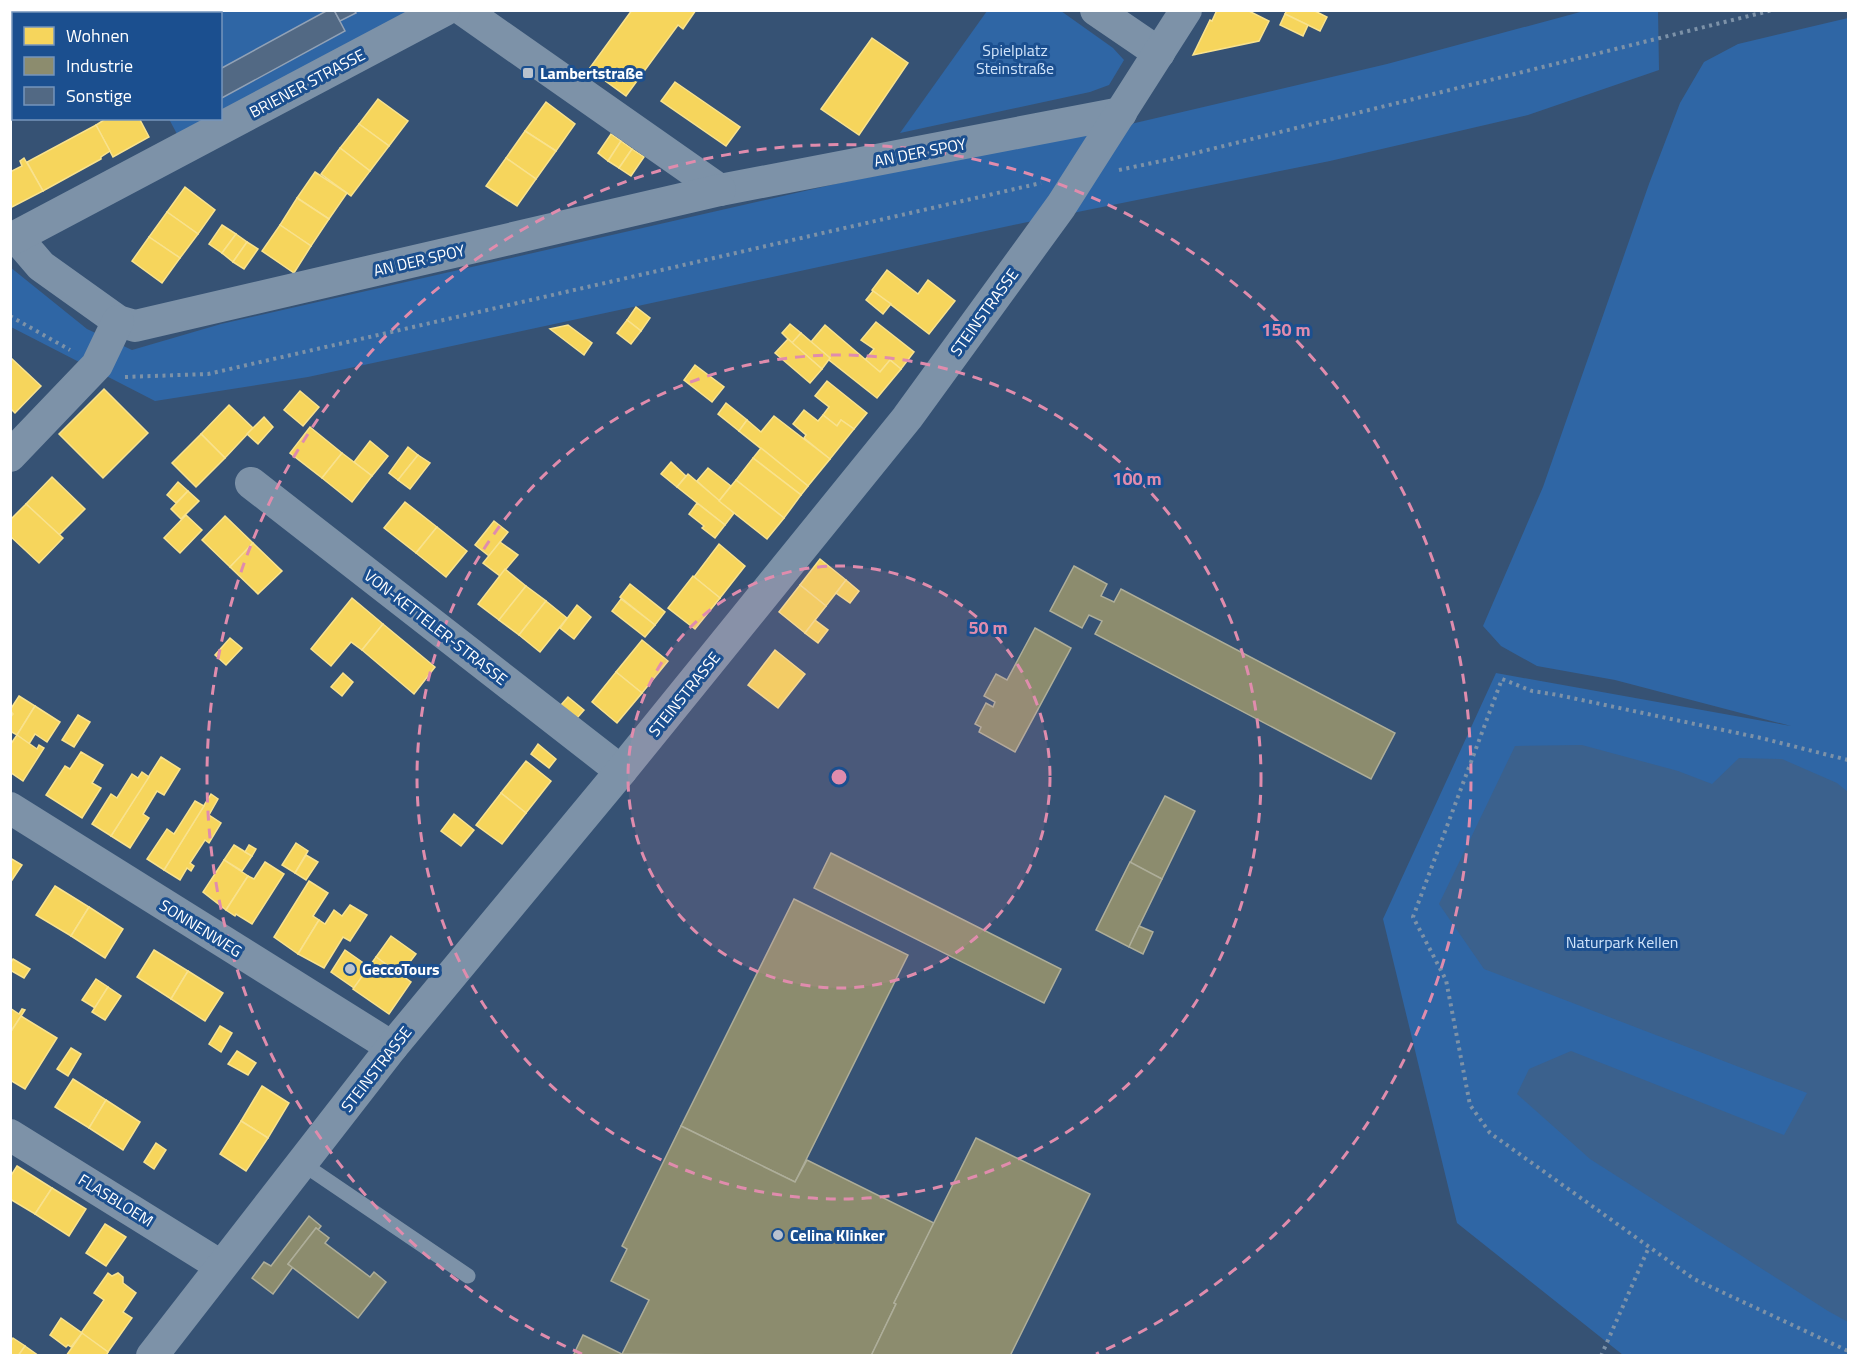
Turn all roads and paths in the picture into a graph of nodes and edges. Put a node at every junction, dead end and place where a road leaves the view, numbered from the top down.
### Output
1 (444, 10) edge
2 (463, 10) edge
3 (1096, 10) edge
4 (1186, 10) edge
5 (1773, 10) edge
6 (1159, 53) junction
7 (1121, 113) junction
8 (1079, 178) junction
9 (720, 190) junction
10 (13, 239) edge
11 (10, 316) edge
12 (118, 321) junction
13 (97, 365) junction
14 (10, 456) edge
15 (251, 483) dead end
16 (1848, 759) edge
17 (621, 771) junction
18 (10, 808) edge
19 (392, 1047) junction
20 (10, 1135) edge
21 (303, 1164) junction
22 (1649, 1247) junction
23 (221, 1266) junction
24 (468, 1276) dead end
25 (1848, 1351) edge
26 (152, 1356) edge
27 (1601, 1356) edge

1 - 10 street, BRIENER STRASSE
2 - 9 street
3 - 6 street
4 - 6 street, STEINSTRASSE
5 - 8 path
6 - 7 street, STEINSTRASSE
7 - 8 street, STEINSTRASSE
7 - 9 street, AN DER SPOY
8 - 13 path
8 - 17 street, STEINSTRASSE
9 - 12 street, AN DER SPOY
10 - 12 street
11 - 13 path
12 - 13 street
13 - 14 street
15 - 17 street, VON-KETTELER-STRASSE
16 - 22 path
17 - 19 street, STEINSTRASSE
18 - 19 street, SONNENWEG
19 - 21 street, STEINSTRASSE
20 - 23 street, FLASBLOEM
21 - 23 street, STEINSTRASSE
21 - 24 lane
22 - 25 path
22 - 27 path
23 - 26 street, STEINSTRASSE

